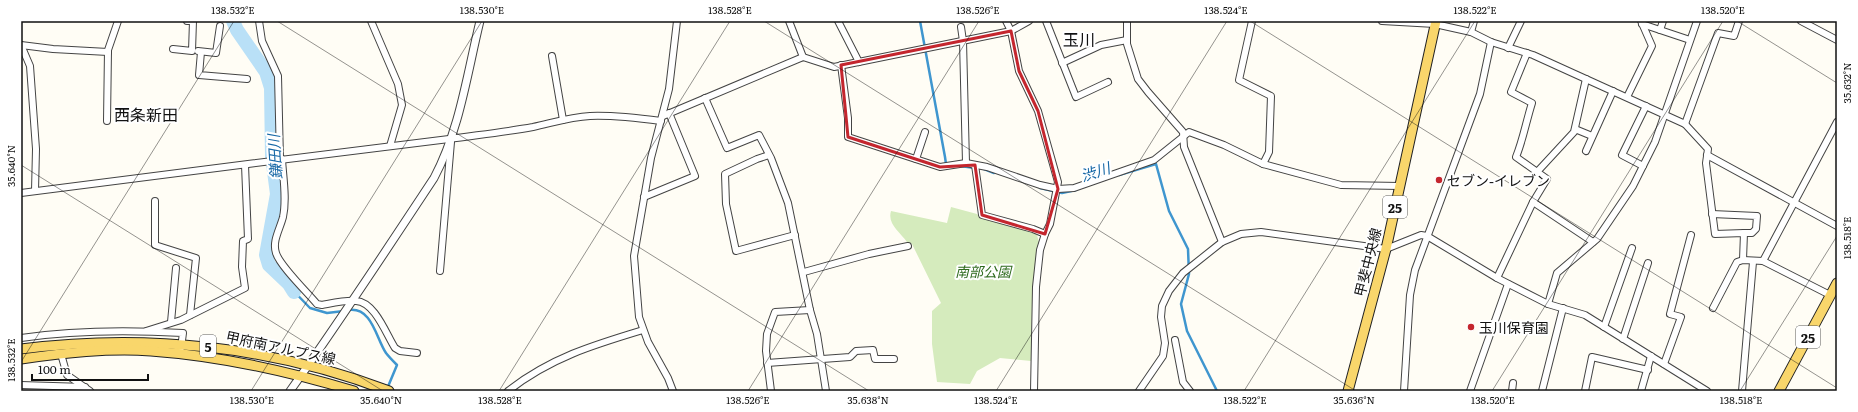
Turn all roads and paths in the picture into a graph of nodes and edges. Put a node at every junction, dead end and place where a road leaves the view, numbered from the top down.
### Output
1 (118, 21) edge
2 (187, 21) edge
3 (259, 21) edge
4 (371, 21) edge
5 (480, 21) edge
6 (677, 21) edge
7 (789, 21) edge
8 (838, 21) edge
9 (1006, 21) edge
10 (1028, 21) edge
11 (1046, 21) edge
12 (1127, 21) edge
13 (1252, 21) edge
14 (1382, 21) edge
15 (1474, 21) edge
16 (1521, 21) edge
17 (1663, 21) edge
18 (1697, 21) edge
19 (1739, 21) edge
20 (1801, 21) edge
21 (1436, 22) edge
22 (1642, 22) edge
23 (220, 26) dead end
24 (961, 26) dead end
25 (1660, 30) junction
26 (1012, 31) junction
27 (1471, 32) junction
28 (1127, 40) junction
29 (1690, 40) junction
30 (1837, 40) edge
31 (963, 41) junction
32 (1491, 42) junction
33 (1508, 48) junction
34 (173, 49) dead end
35 (192, 51) junction
36 (108, 52) junction
37 (201, 52) junction
38 (1527, 53) junction
39 (552, 56) dead end
40 (803, 57) junction
41 (21, 62) edge
42 (859, 62) junction
43 (1062, 63) junction
44 (842, 65) junction
45 (30, 66) junction
46 (1586, 79) junction
47 (247, 80) dead end
48 (1108, 82) dead end
49 (1613, 91) junction
50 (1627, 97) junction
51 (705, 98) junction
52 (1646, 106) junction
53 (669, 113) junction
54 (1664, 114) junction
55 (662, 118) junction
56 (563, 120) junction
57 (107, 121) dead end
58 (1837, 122) edge
59 (1685, 124) junction
60 (1575, 129) junction
61 (925, 132) dead end
62 (1835, 132) edge
63 (1183, 135) junction
64 (1592, 136) junction
65 (451, 138) junction
66 (390, 146) junction
67 (1586, 151) dead end
68 (769, 155) junction
69 (1707, 155) junction
70 (280, 159) junction
71 (916, 159) junction
72 (966, 163) junction
73 (975, 164) junction
74 (1263, 164) junction
75 (245, 165) junction
76 (1643, 166) junction
77 (1537, 172) junction
78 (1400, 186) junction
79 (1058, 189) junction
80 (35, 191) junction
81 (21, 193) edge
82 (644, 197) junction
83 (155, 201) dead end
84 (1533, 202) junction
85 (1794, 202) junction
86 (1712, 214) junction
87 (1837, 226) edge
88 (1744, 233) junction
89 (1044, 234) junction
90 (796, 235) junction
91 (1692, 235) dead end
92 (1427, 236) junction
93 (1222, 242) junction
94 (1593, 242) junction
95 (908, 246) dead end
96 (1632, 248) dead end
97 (1386, 249) junction
98 (1743, 260) junction
99 (1763, 261) junction
100 (1753, 262) junction
101 (1648, 263) dead end
102 (176, 268) dead end
103 (440, 271) dead end
104 (804, 272) junction
105 (1497, 278) junction
106 (1837, 283) edge
107 (1508, 284) junction
108 (1830, 295) junction
109 (351, 303) junction
110 (1548, 304) junction
111 (1563, 308) junction
112 (1713, 308) dead end
113 (810, 310) junction
114 (190, 315) junction
115 (171, 322) junction
116 (1604, 327) junction
117 (146, 330) junction
118 (643, 330) junction
119 (21, 338) edge
120 (1623, 339) junction
121 (1175, 340) dead end
122 (182, 344) junction
123 (21, 349) edge
124 (417, 353) dead end
125 (61, 354) junction
126 (181, 354) junction
127 (1651, 356) junction
128 (21, 359) edge
129 (821, 359) junction
130 (894, 360) dead end
131 (767, 362) junction
132 (1664, 364) junction
133 (310, 366) junction
134 (1648, 370) junction
135 (301, 375) junction
136 (1513, 382) dead end
137 (21, 385) edge
138 (87, 389) edge
139 (290, 391) edge
140 (354, 391) edge
141 (388, 391) edge
142 (508, 391) edge
143 (673, 391) edge
144 (771, 391) edge
145 (826, 391) edge
146 (1034, 391) edge
147 (1139, 391) edge
148 (1190, 391) edge
149 (1348, 391) edge
150 (1404, 391) edge
151 (1470, 391) edge
152 (1512, 391) edge
153 (1542, 391) edge
154 (1585, 391) edge
155 (1641, 391) edge
156 (1707, 391) edge
157 (1742, 391) edge
158 (1779, 391) edge

1 - 36 street
2 - 35 street
3 - 70 street
4 - 66 street
5 - 65 street
6 - 55 street
7 - 40 street
8 - 42 street
9 - 26 street
10 - 26 street
11 - 43 street
12 - 28 street
13 - 74 street
14 - 21 street
15 - 27 street
16 - 33 street
17 - 25 street
18 - 29 street
19 - 59 street
20 - 30 street
21 - 27 street
21 - 78 main road, 甲斐中央線 / 25
22 - 25 street
22 - 50 street
23 - 37 street
24 - 31 street
25 - 29 street
26 - 31 street
26 - 79 street
27 - 32 street
28 - 43 street
28 - 63 street
29 - 54 street
31 - 42 street
31 - 72 street
32 - 33 street
32 - 92 street
33 - 38 street
34 - 35 street
35 - 37 street
36 - 45 street
36 - 57 street
37 - 47 street
38 - 46 street
38 - 77 street
39 - 56 street
40 - 44 street
40 - 51 street
41 - 45 street
42 - 44 street
43 - 48 street
44 - 71 street
45 - 80 street
46 - 49 street
46 - 60 street
49 - 50 street
49 - 64 street
50 - 52 street
51 - 53 street
51 - 68 street
52 - 54 street
52 - 76 street
53 - 55 street
53 - 82 street
54 - 59 street
54 - 76 street
55 - 56 street
55 - 82 street
56 - 65 street
58 - 62 street
59 - 69 street
60 - 64 street
60 - 77 street
61 - 71 street
62 - 85 street
63 - 74 street
63 - 79 street
63 - 93 street
64 - 67 street
65 - 66 street
65 - 103 street
65 - 109 street
66 - 70 street
68 - 90 street
68 - 90 street
69 - 85 street
69 - 86 street
70 - 75 street
70 - 109 street
71 - 72 street
72 - 73 street
73 - 79 street
73 - 89 street
74 - 78 street
75 - 80 street
75 - 114 street
76 - 94 street
77 - 84 street
78 - 97 main road, 甲斐中央線 / 25
79 - 89 street
80 - 81 street
82 - 118 street
83 - 114 street
84 - 94 street
84 - 105 street
85 - 87 street
85 - 99 street
86 - 88 street
86 - 88 street
88 - 98 street
89 - 146 street
90 - 104 street
91 - 132 street
92 - 97 street
92 - 105 street
92 - 150 street
93 - 97 street
93 - 147 street
94 - 110 street
95 - 104 street
96 - 116 street
97 - 149 main road, 甲斐中央線 / 25
98 - 100 street
98 - 112 street
99 - 100 street
99 - 108 street
100 - 157 street
101 - 120 street
102 - 115 street
104 - 113 street
105 - 107 street
106 - 108 main road, 25
107 - 110 street
107 - 151 street
108 - 158 main road, 25
109 - 124 street
109 - 133 street
110 - 111 street
111 - 116 street
111 - 153 street
113 - 129 street
113 - 131 street
114 - 115 street
115 - 117 street
116 - 120 street
117 - 119 street
117 - 122 street
118 - 142 street
118 - 143 street
120 - 127 street
121 - 148 street
122 - 123 main road, 甲府南アルプス線 / 5
122 - 126 street
122 - 133 main road, 甲府南アルプス線 / 5
125 - 126 main road, 甲府南アルプス線 / 5
125 - 128 main road, 甲府南アルプス線 / 5
125 - 138 street
126 - 135 main road, 甲府南アルプス線 / 5
127 - 132 street
127 - 134 street
129 - 130 street
129 - 131 street
129 - 145 street
131 - 144 street
132 - 156 street
133 - 135 street
133 - 141 main road, 甲府南アルプス線 / 5
134 - 154 street
134 - 155 street
135 - 139 street
135 - 140 main road, 甲府南アルプス線 / 5
136 - 152 street
137 - 138 street

